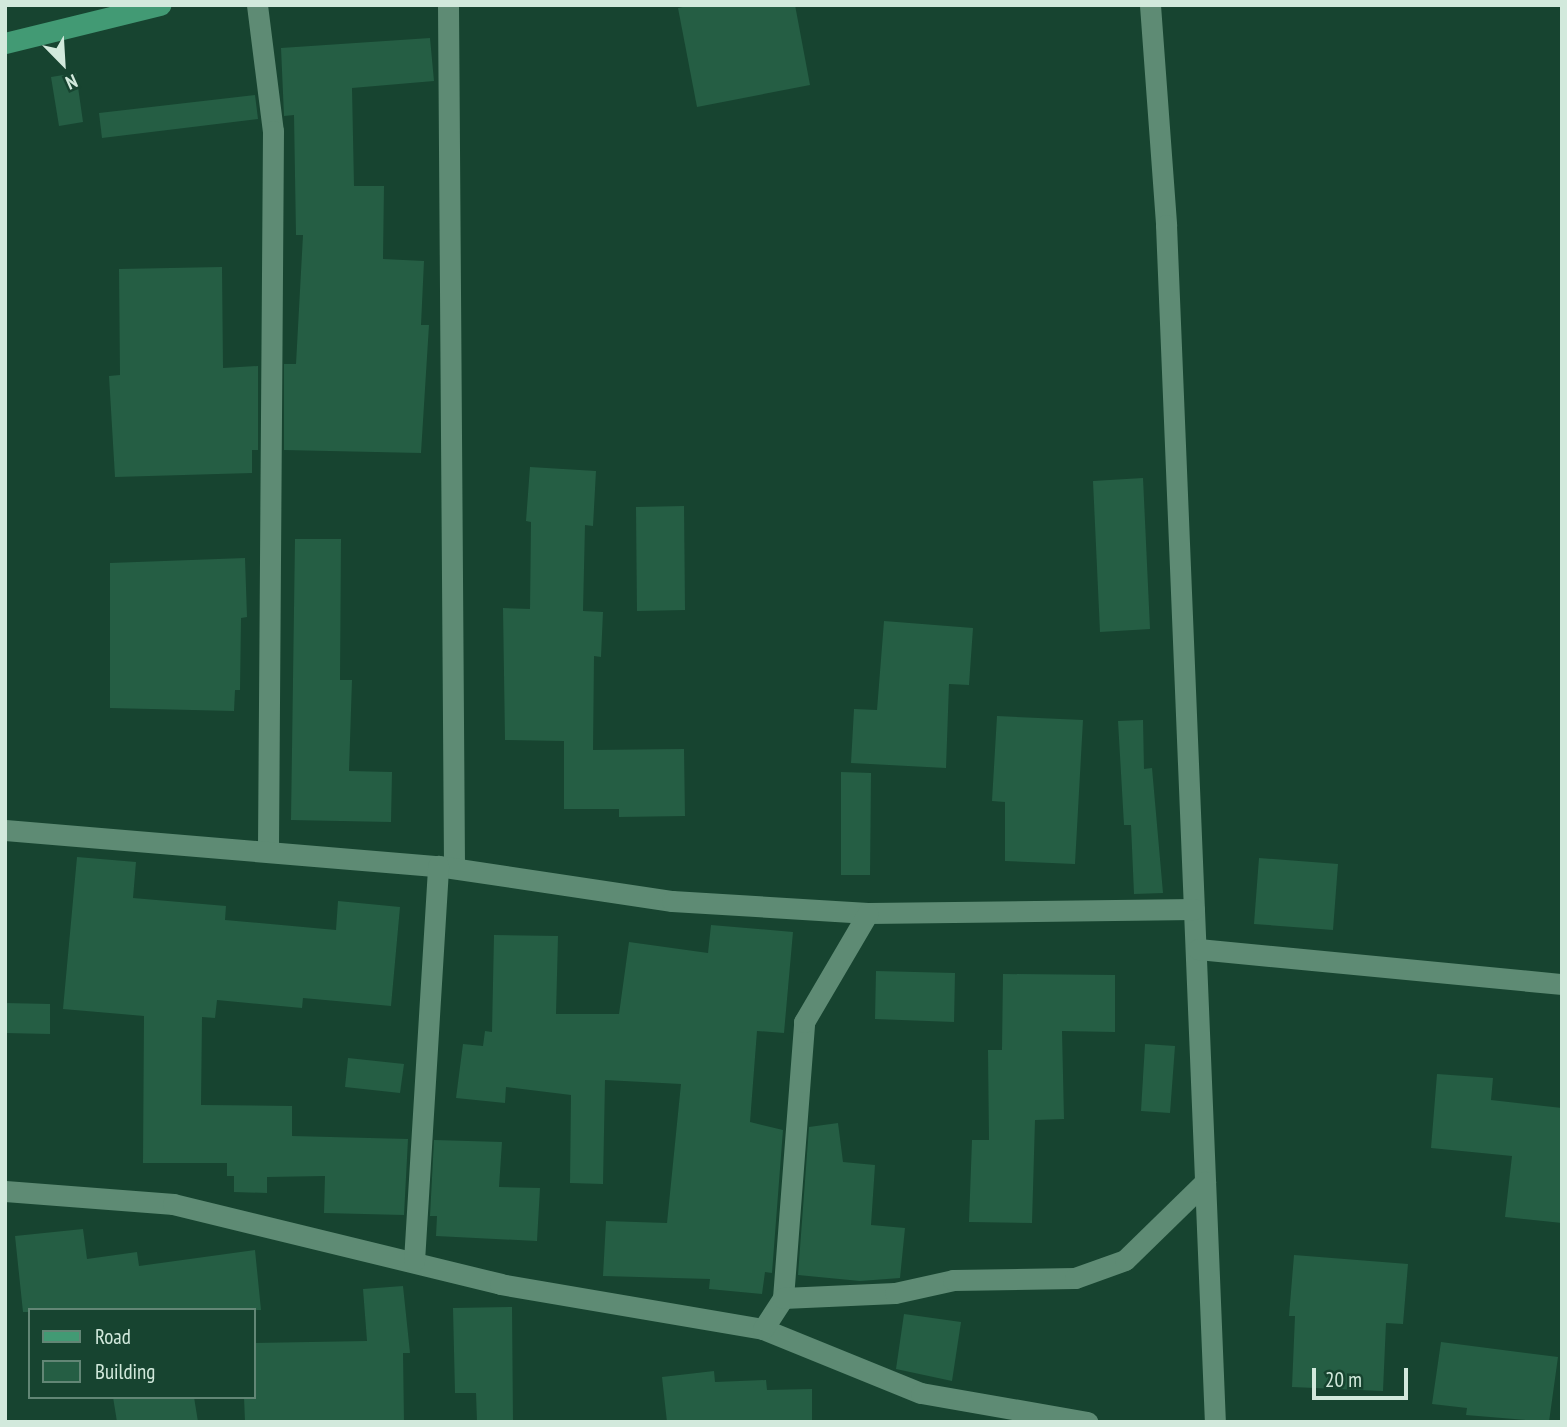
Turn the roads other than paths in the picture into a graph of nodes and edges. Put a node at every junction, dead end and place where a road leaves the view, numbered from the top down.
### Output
1 (160, 5) edge
2 (257, 5) edge
3 (448, 5) edge
4 (1150, 5) edge
5 (5, 43) edge
6 (5, 830) edge
7 (268, 850) junction
8 (446, 867) junction
9 (1194, 909) junction
10 (867, 913) junction
11 (1198, 949) junction
12 (1562, 984) edge
13 (1205, 1182) junction
14 (5, 1191) edge
15 (414, 1261) junction
16 (783, 1297) junction
17 (762, 1329) junction
18 (1087, 1422) edge
19 (1215, 1422) edge

1 - 5 main road
2 - 7 street
3 - 8 street
4 - 9 street
6 - 7 street
7 - 8 street
8 - 10 street
8 - 15 street
9 - 10 street
9 - 11 street
10 - 16 street
11 - 12 street
11 - 13 street
13 - 16 street
13 - 19 street
14 - 15 street
15 - 17 street
16 - 17 street
17 - 18 street

